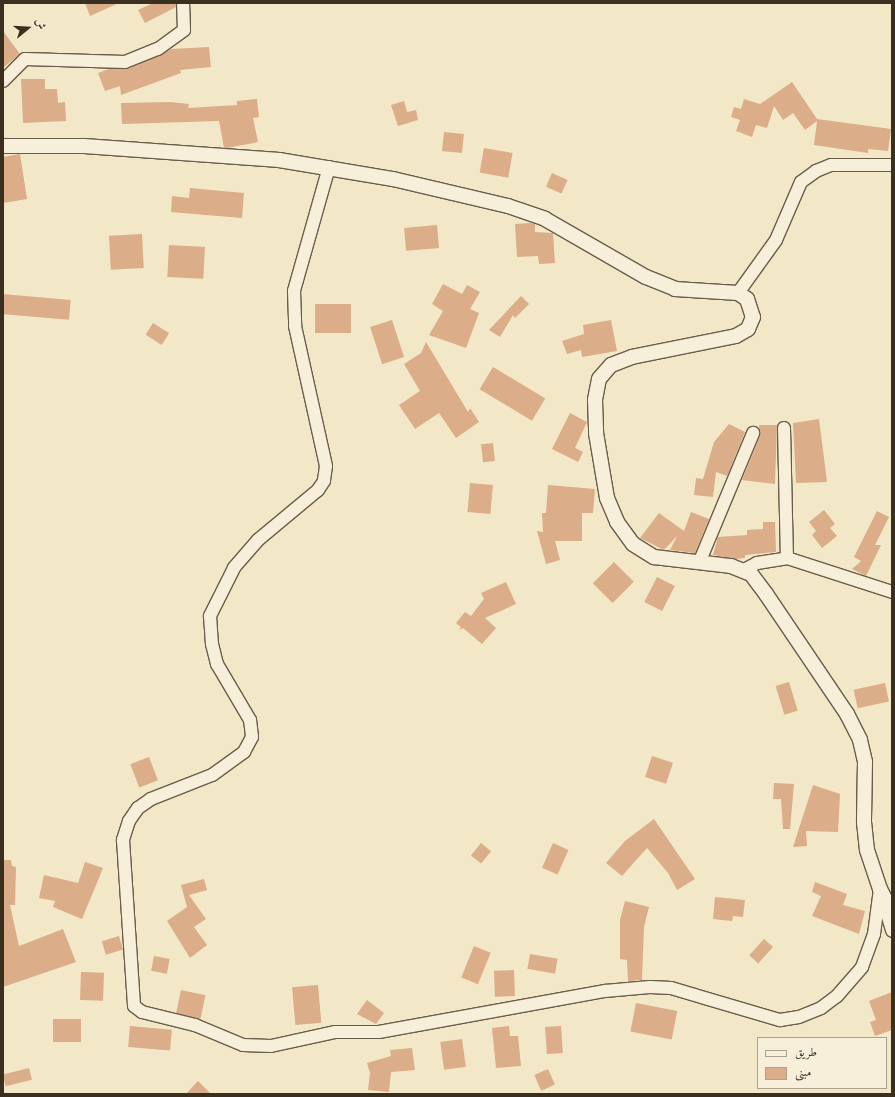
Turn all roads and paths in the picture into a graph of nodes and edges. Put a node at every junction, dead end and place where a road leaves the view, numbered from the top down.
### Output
1 (183, 3) edge
2 (3, 81) edge
3 (3, 146) edge
4 (892, 165) edge
5 (329, 167) junction
6 (738, 293) junction
7 (784, 428) dead end
8 (753, 433) dead end
9 (787, 558) junction
10 (699, 564) junction
11 (742, 571) junction
12 (892, 592) edge
13 (880, 889) junction
14 (892, 913) edge
15 (892, 931) edge

1 - 2 street
3 - 5 street
4 - 6 street
5 - 6 street
5 - 13 street
6 - 10 street
7 - 9 street
8 - 10 street
9 - 11 street
9 - 12 street
10 - 11 street
11 - 13 street
13 - 14 street
13 - 15 street

